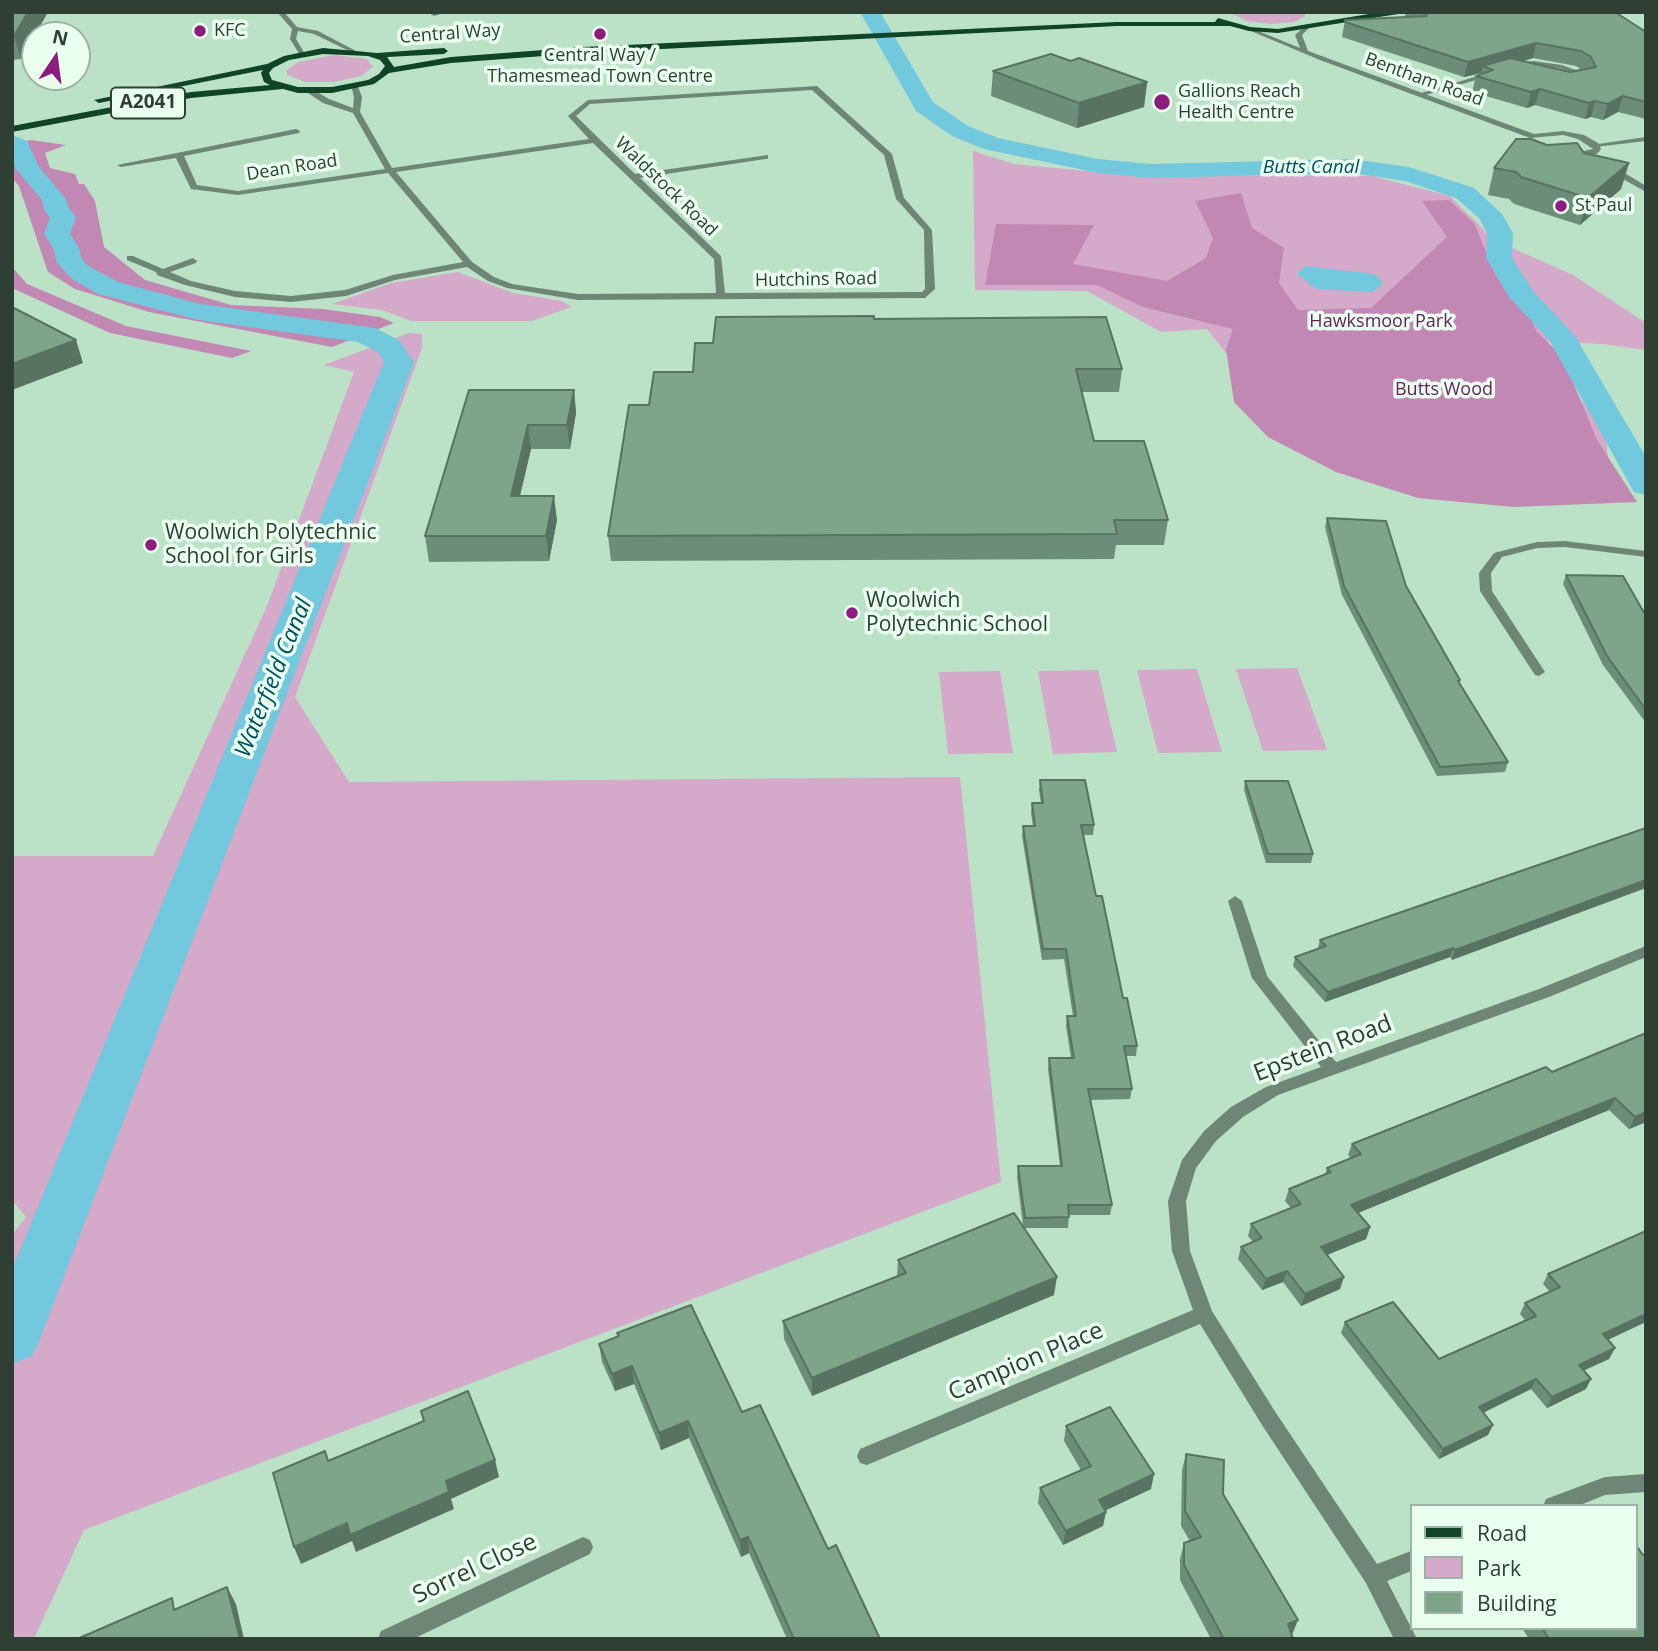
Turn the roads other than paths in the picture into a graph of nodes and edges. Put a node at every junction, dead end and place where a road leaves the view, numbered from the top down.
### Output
1 (280, 12) edge
2 (430, 12) edge
3 (444, 12) edge
4 (1208, 12) edge
5 (1323, 12) edge
6 (1407, 12) edge
7 (1145, 13) edge
8 (1320, 23) junction
9 (1228, 24) junction
10 (1307, 27) junction
11 (295, 29) junction
12 (1249, 29) junction
13 (908, 31) junction
14 (850, 33) junction
15 (354, 51) junction
16 (1306, 51) junction
17 (302, 54) junction
18 (378, 55) junction
19 (270, 66) junction
20 (387, 71) junction
21 (1495, 72) edge
22 (1525, 74) edge
23 (1573, 83) edge
24 (280, 87) junction
25 (354, 87) junction
26 (309, 91) junction
27 (821, 92) joint
28 (1422, 94) junction
29 (85, 103) dead end
30 (356, 112) junction
31 (15, 128) edge
32 (296, 131) dead end
33 (1646, 139) edge
34 (595, 140) junction
35 (1595, 145) junction
36 (179, 155) junction
37 (1558, 155) edge
38 (1583, 156) junction
39 (765, 157) dead end
40 (121, 165) dead end
41 (389, 169) junction
42 (633, 177) junction
43 (1646, 190) edge
44 (130, 258) dead end
45 (193, 261) dead end
46 (469, 264) junction
47 (160, 273) junction
48 (721, 297) junction
49 (1646, 554) edge
50 (1539, 672) dead end
51 (1235, 901) dead end
52 (1646, 951) edge
53 (1333, 1070) junction
54 (1205, 1314) junction
55 (867, 1456) dead end
56 (1646, 1483) edge
57 (1558, 1504) edge
58 (583, 1547) dead end
59 (1410, 1561) edge
60 (1373, 1576) junction
61 (389, 1639) edge
62 (1406, 1639) edge

1 - 11 street
2 - 3 street
4 - 9 main road, Central Way
5 - 8 main road
6 - 8 main road, Central Way
7 - 13 main road, Central Way
8 - 10 main road, Central Way
9 - 12 main road, Central Way
9 - 13 main road, Central Way
10 - 12 main road, Central Way
10 - 16 street
11 - 15 street
11 - 17 street
12 - 16 street, Bentham Road
13 - 14 main road, Central Way
14 - 18 main road, Central Way
14 - 20 main road, Central Way
15 - 17 main road, Central Way
15 - 18 main road, Central Way
16 - 28 street, Bentham Road
17 - 19 main road, Central Way
18 - 20 main road
19 - 24 main road
19 - 29 main road, A2041
20 - 25 main road, Central Way
21 - 28 street
22 - 23 street
24 - 26 main road
24 - 31 main road, A2041
25 - 26 main road
25 - 30 street, Hutchins Road
26 - 30 street
27 - 34 street, Waldstock Road
27 - 48 street, Hutchins Road
28 - 35 street, Bentham Road
30 - 41 street, Hutchins Road
32 - 36 street, Dean Road
33 - 35 street
34 - 41 street, Waldstock Road
34 - 42 street, Waldstock Road
35 - 38 street
36 - 40 street, Dean Road
36 - 41 street, Dean Road
37 - 38 street
38 - 43 street
39 - 42 street
41 - 46 street, Hutchins Road
42 - 48 street, Waldstock Road
44 - 47 street
45 - 47 street
46 - 47 street
46 - 48 street, Hutchins Road
49 - 50 street
51 - 53 street
52 - 53 street, Epstein Road
53 - 54 street, Epstein Road
54 - 55 street, Campion Place
54 - 60 street, Epstein Road
56 - 57 street
58 - 61 street, Sorrel Close
59 - 60 street
60 - 62 street, Epstein Road

